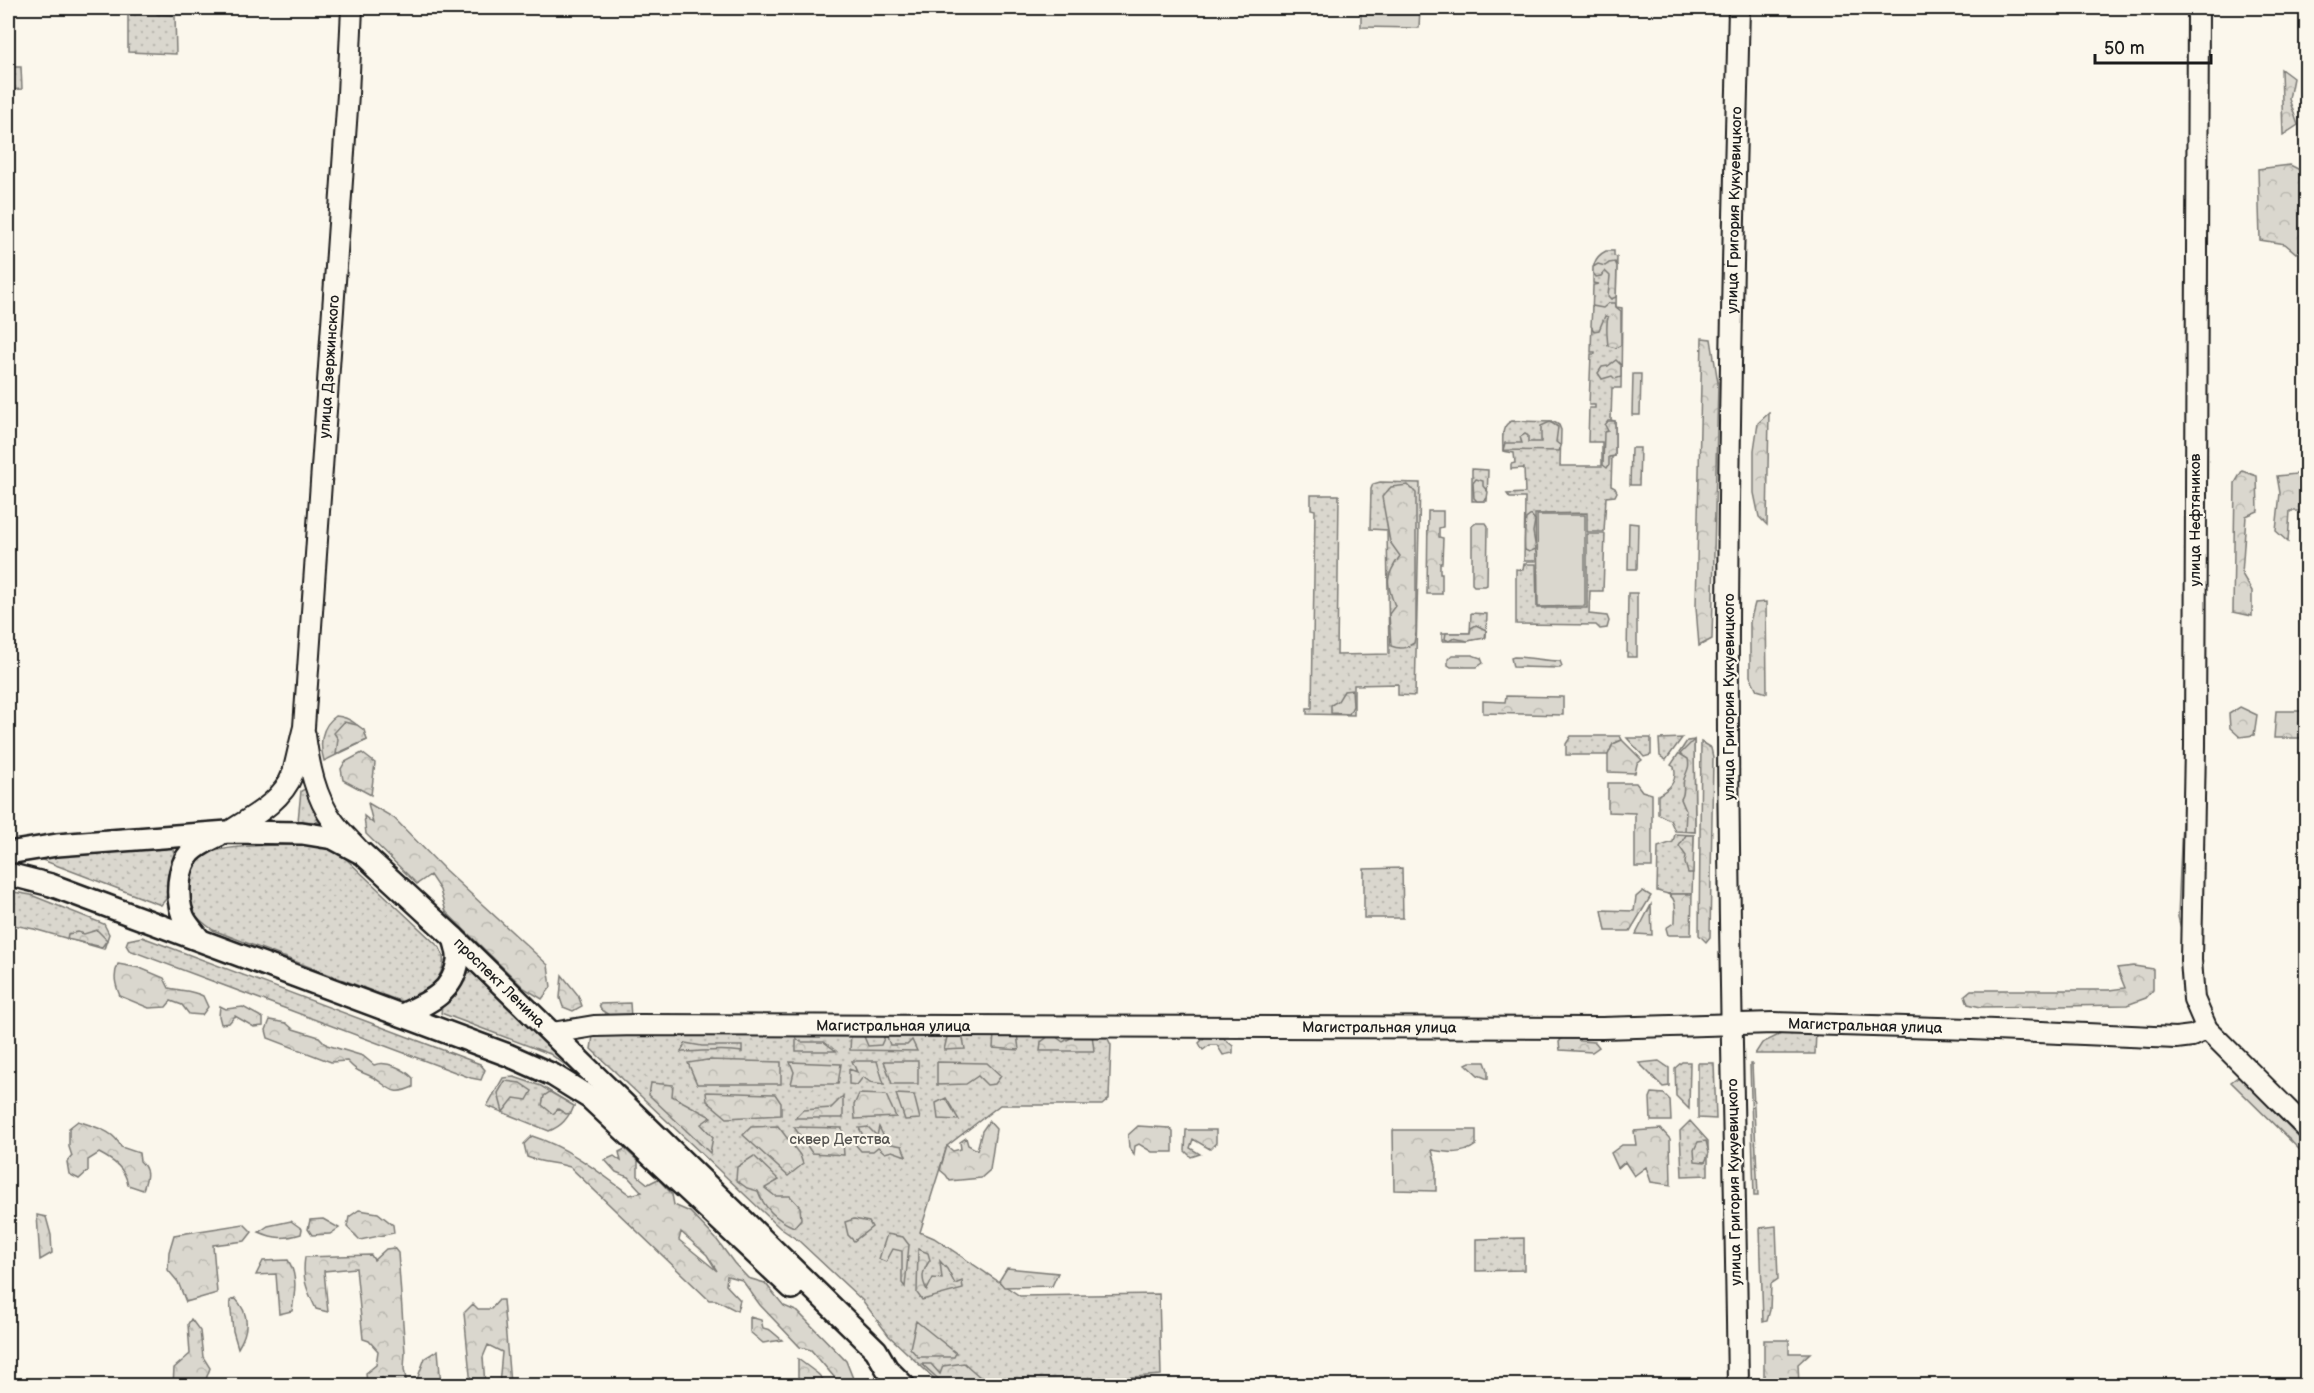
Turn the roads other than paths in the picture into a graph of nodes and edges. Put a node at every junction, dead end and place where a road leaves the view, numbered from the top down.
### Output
1 (352, 8) edge
2 (1739, 8) edge
3 (2198, 8) edge
4 (304, 727) junction
5 (228, 832) junction
6 (8, 853) edge
7 (363, 854) junction
8 (8, 874) edge
9 (454, 938) junction
10 (199, 939) junction
11 (402, 1015) junction
12 (1730, 1026) junction
13 (2207, 1029) junction
14 (552, 1033) junction
15 (2307, 1128) edge
16 (887, 1369) junction
17 (904, 1386) edge
18 (1738, 1386) edge

1 - 4 main road, улица Дзержинского
2 - 12 main road, улица Григория Кукуевицкого
3 - 13 main road, улица Нефтяников
4 - 5 main road, улица Дзержинского
4 - 7 main road, улица Дзержинского
5 - 6 main road, проспект Ленина
5 - 7 main road, проспект Ленина
5 - 10 main road
7 - 9 main road, проспект Ленина
8 - 10 main road, проспект Ленина
9 - 11 main road
9 - 14 main road, проспект Ленина
10 - 11 main road, проспект Ленина
11 - 16 main road, проспект Ленина
12 - 13 main road, Магистральная улица
12 - 14 main road, Магистральная улица
12 - 18 main road, улица Григория Кукуевицкого
13 - 15 main road
14 - 16 main road, проспект Ленина
16 - 17 main road, проспект Ленина

